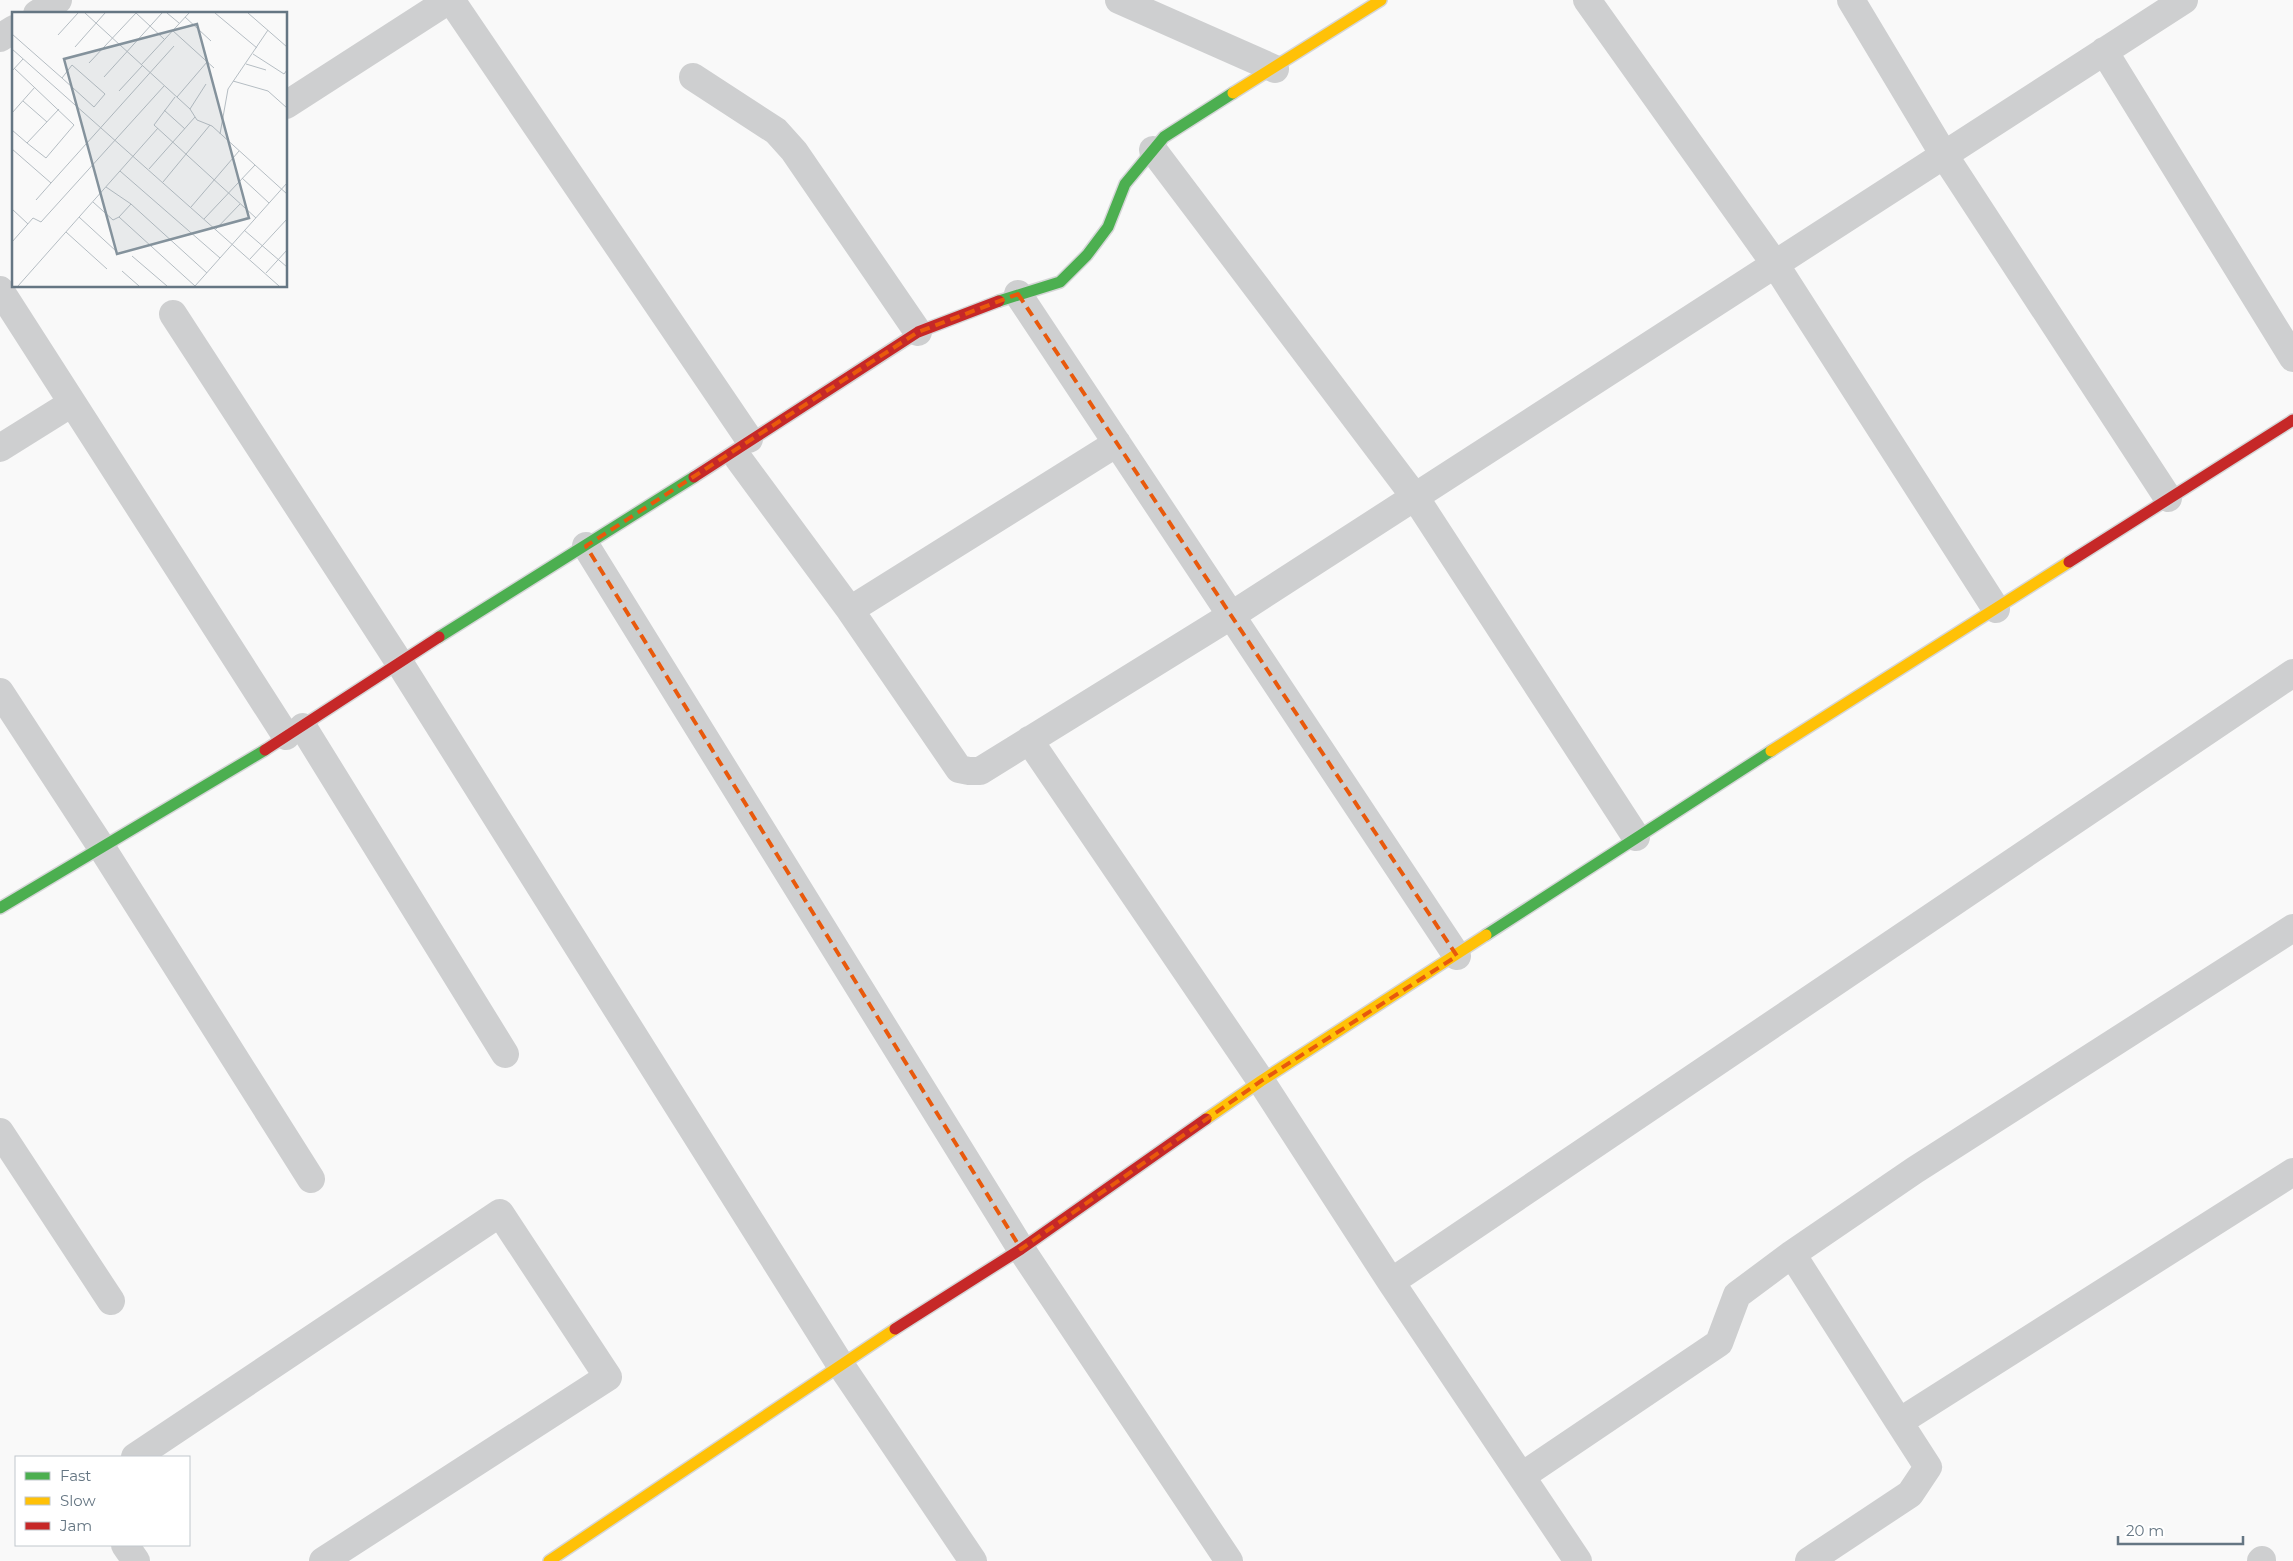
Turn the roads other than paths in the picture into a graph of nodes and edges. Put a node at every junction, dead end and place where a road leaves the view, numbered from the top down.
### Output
1 (58, 0) edge
2 (450, 0) edge
3 (1119, 0) edge
4 (1381, 0) edge
5 (1586, 0) edge
6 (1851, 0) edge
7 (2184, 0) edge
8 (40, 12) edge
9 (12, 30) edge
10 (0, 38) edge
11 (2104, 51) junction
12 (1275, 69) junction
13 (693, 77) dead end
14 (288, 104) edge
15 (1153, 150) junction
16 (1944, 155) junction
17 (1775, 264) junction
18 (12, 281) edge
19 (0, 289) edge
20 (1018, 294) junction
21 (173, 314) dead end
22 (918, 332) junction
23 (2293, 358) edge
24 (72, 402) junction
25 (2293, 420) edge
26 (1117, 443) junction
27 (0, 448) edge
28 (743, 448) junction
29 (1415, 497) junction
30 (2168, 498) junction
31 (586, 546) junction
32 (850, 610) junction
33 (1996, 610) junction
34 (1232, 615) junction
35 (399, 662) junction
36 (2293, 673) edge
37 (0, 692) edge
38 (295, 731) junction
39 (1029, 740) junction
40 (1636, 837) junction
41 (102, 848) junction
42 (0, 908) edge
43 (2293, 928) edge
44 (1457, 956) junction
45 (505, 1054) dead end
46 (1261, 1082) junction
47 (0, 1132) edge
48 (2293, 1172) edge
49 (311, 1179) dead end
50 (1021, 1249) junction
51 (1792, 1254) junction
52 (1392, 1282) junction
53 (111, 1301) dead end
54 (840, 1364) junction
55 (1899, 1422) junction
56 (136, 1456) edge
57 (1522, 1476) junction
58 (126, 1546) edge
59 (136, 1561) edge
60 (323, 1561) edge
61 (549, 1561) edge
62 (973, 1561) edge
63 (1230, 1561) edge
64 (1578, 1561) edge
65 (1809, 1561) edge

1 - 8 street
2 - 14 street
2 - 28 street
3 - 12 street
4 - 12 street
5 - 17 street
6 - 16 street
7 - 11 street
9 - 10 street
11 - 16 street
11 - 23 street
12 - 15 street
13 - 22 street
15 - 20 street
15 - 29 street
16 - 17 street
16 - 30 street
17 - 29 street
17 - 33 street
18 - 19 street
19 - 24 street
20 - 22 street
20 - 26 street
21 - 35 street
22 - 28 street
24 - 27 street
24 - 38 street
25 - 30 street
26 - 32 street
26 - 34 street
28 - 31 street
28 - 32 street
29 - 34 street
29 - 40 street
30 - 33 street
31 - 35 street
31 - 50 street
32 - 39 street
33 - 40 street
34 - 39 street
34 - 44 street
35 - 38 street
35 - 54 street
36 - 52 street
37 - 41 street
38 - 41 street
38 - 45 street
39 - 46 street
40 - 44 street
41 - 42 street
41 - 49 street
43 - 51 street
44 - 46 street
46 - 50 street
46 - 52 street
47 - 53 street
48 - 55 street
50 - 54 street
50 - 63 street
51 - 55 street
51 - 57 street
52 - 57 street
54 - 61 street
54 - 62 street
55 - 65 street
56 - 60 street
57 - 64 street
58 - 59 street

